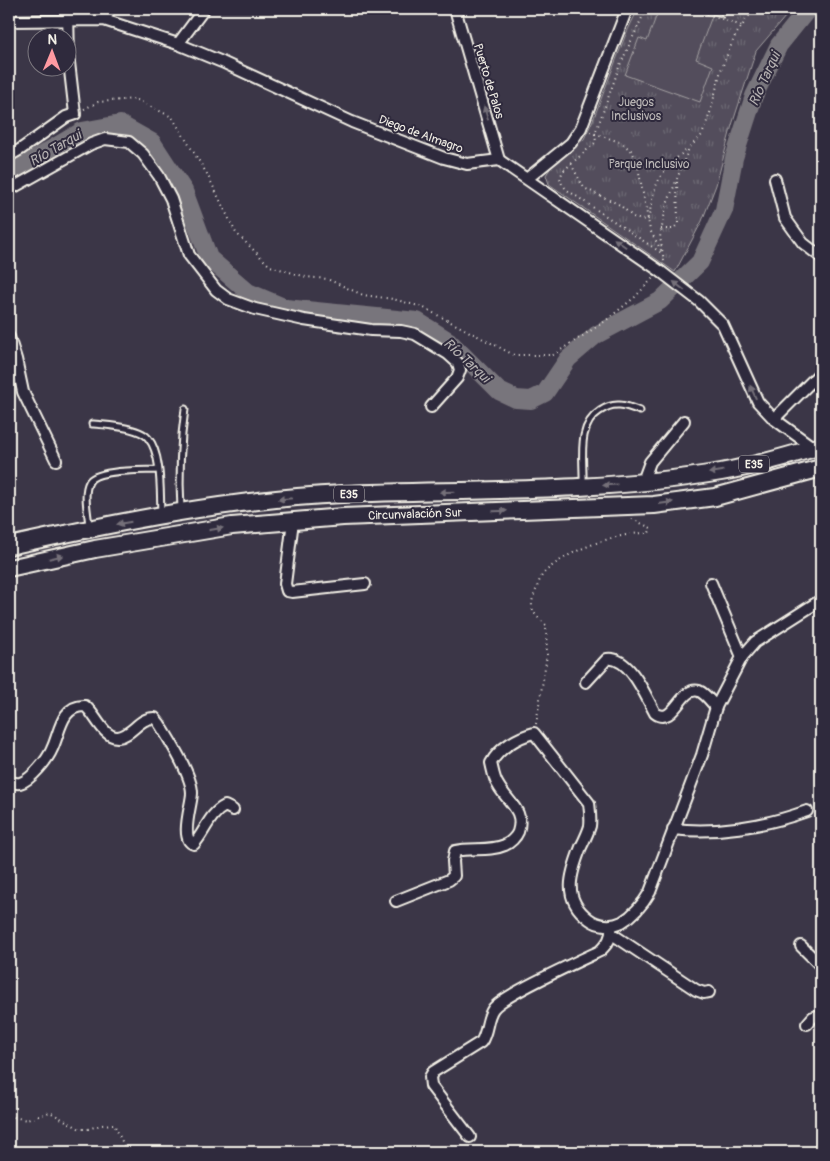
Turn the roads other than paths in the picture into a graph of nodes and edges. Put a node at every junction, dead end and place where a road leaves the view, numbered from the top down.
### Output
1 (68, 9) edge
2 (110, 9) edge
3 (204, 9) edge
4 (455, 9) edge
5 (627, 9) edge
6 (104, 20) junction
7 (9, 21) edge
8 (68, 21) junction
9 (178, 44) junction
10 (9, 156) edge
11 (499, 160) junction
12 (528, 178) junction
13 (776, 179) dead end
14 (9, 190) edge
15 (821, 257) edge
16 (9, 337) edge
17 (821, 372) edge
18 (431, 407) dead end
19 (185, 409) dead end
20 (640, 411) dead end
21 (774, 419) junction
22 (684, 420) dead end
23 (92, 424) dead end
24 (818, 447) edge
25 (56, 460) dead end
26 (158, 470) junction
27 (820, 470) edge
28 (643, 481) junction
29 (583, 487) junction
30 (181, 513) junction
31 (161, 516) junction
32 (293, 521) junction
33 (89, 528) junction
34 (9, 546) edge
35 (9, 568) edge
36 (711, 583) dead end
37 (366, 584) dead end
38 (821, 600) edge
39 (742, 657) junction
40 (586, 682) dead end
41 (716, 707) junction
42 (9, 781) edge
43 (233, 810) dead end
44 (807, 810) dead end
45 (673, 829) junction
46 (396, 901) dead end
47 (612, 930) junction
48 (801, 946) dead end
49 (821, 966) edge
50 (709, 992) dead end
51 (821, 1015) edge
52 (807, 1024) dead end
53 (470, 1138) dead end

1 - 8 street
2 - 6 street
3 - 9 street
11 -> 4 street, Puerto de Palos
5 - 12 street
6 - 8 street, Diego de Almagro
6 - 9 street, Diego de Almagro
7 - 8 street, Diego de Almagro
8 - 10 street
9 - 11 street, Diego de Almagro
11 - 12 street
21 -> 12 street
13 - 15 street
14 - 18 street
16 - 25 street
17 - 21 street
19 - 30 lane
20 - 29 lane
21 - 24 street
22 - 28 street
23 - 26 lane
24 -> 28 highway, Circunvalación Sur / E35
26 - 31 lane
26 - 33 lane
32 -> 27 highway, Circunvalación Sur / E35
28 -> 29 highway, Circunvalación Sur / E35
29 -> 30 highway, Circunvalación Sur / E35
30 - 31 highway, Circunvalación Sur / E35
31 -> 33 highway, Circunvalación Sur / E35
35 -> 32 highway, Circunvalación Sur / E35
32 - 37 street
33 - 34 highway, Circunvalación Sur / E35
36 - 39 street
38 - 39 street
39 - 41 street
40 - 41 street
41 - 45 street
42 - 43 street
44 - 45 street
45 - 47 street
46 - 47 street
47 - 50 street
47 - 53 street
48 - 49 street
51 - 52 street

